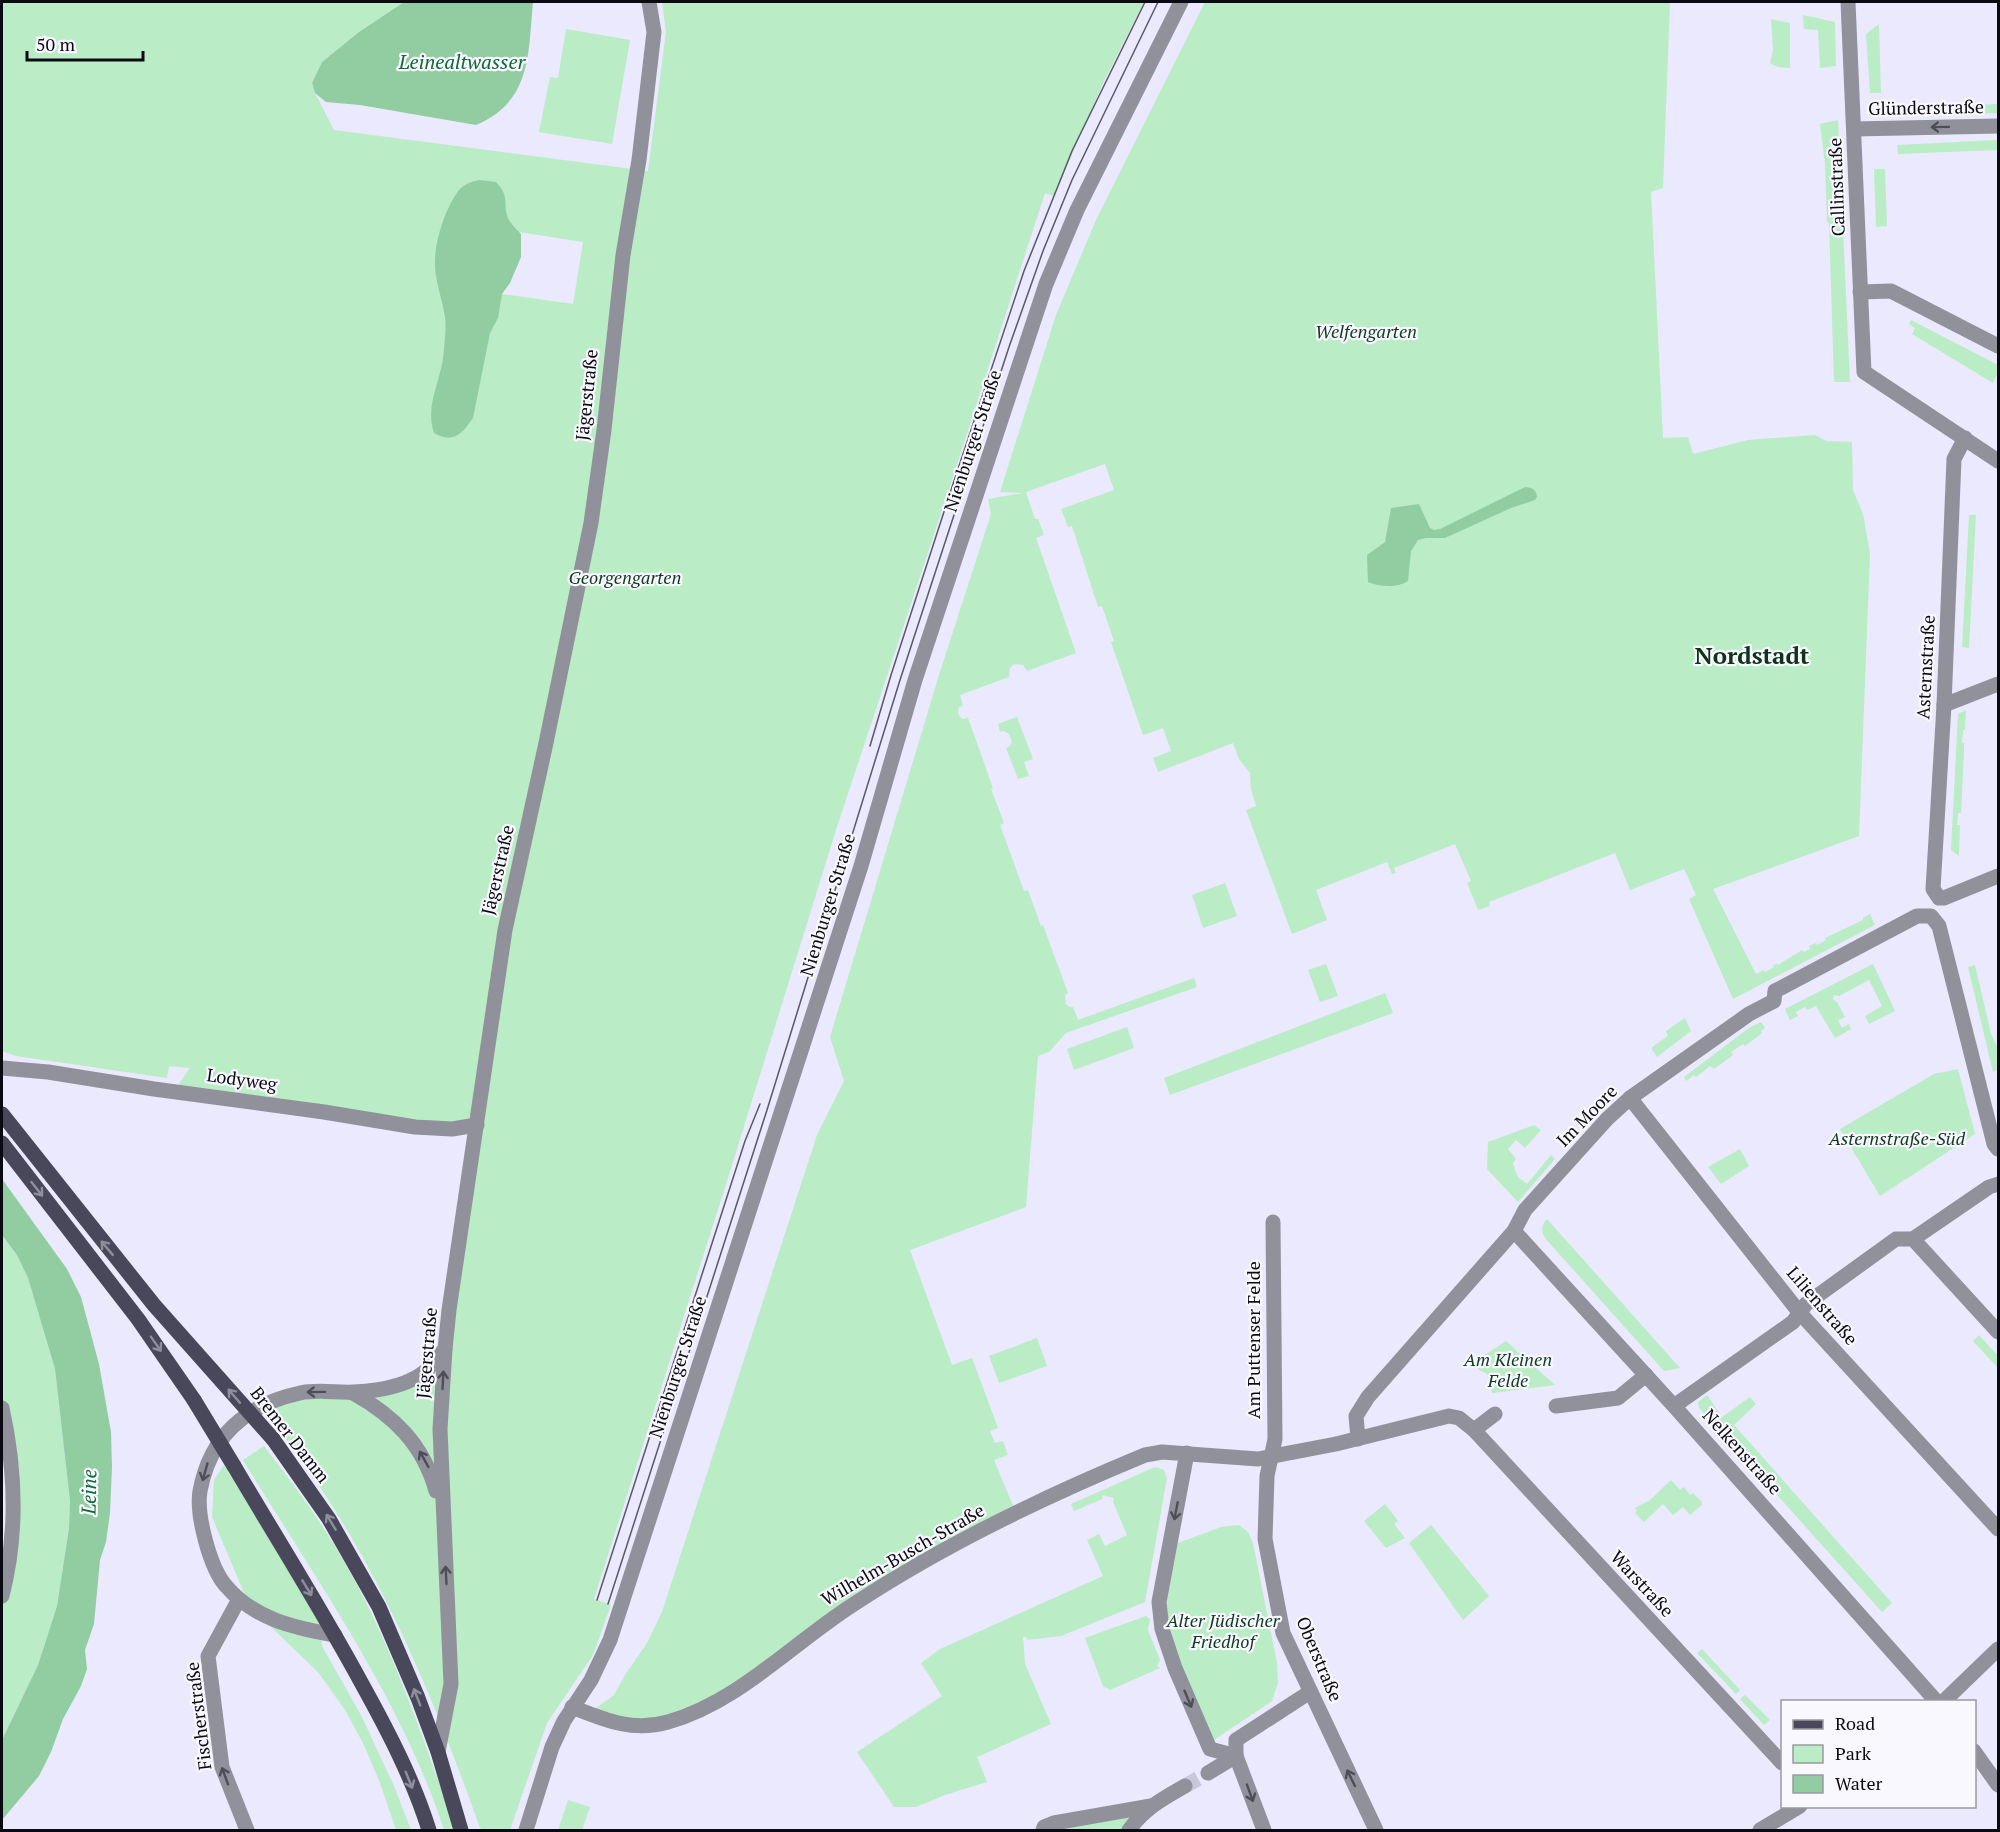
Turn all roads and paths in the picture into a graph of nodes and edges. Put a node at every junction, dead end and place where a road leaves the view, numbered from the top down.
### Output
1 (649, 2) edge
2 (1181, 2) edge
3 (1848, 2) edge
4 (1998, 126) edge
5 (1854, 129) junction
6 (1860, 292) junction
7 (1998, 346) edge
8 (1965, 438) junction
9 (1998, 461) edge
10 (1998, 684) edge
11 (1944, 705) junction
12 (1998, 876) edge
13 (2, 1068) edge
14 (1630, 1098) junction
15 (2, 1114) edge
16 (477, 1125) junction
17 (2, 1143) edge
18 (1998, 1149) edge
19 (1998, 1184) edge
20 (1273, 1222) dead end
21 (1514, 1232) junction
22 (1912, 1239) junction
23 (1799, 1312) junction
24 (1998, 1332) edge
25 (445, 1349) junction
26 (1646, 1375) junction
27 (352, 1392) junction
28 (1556, 1406) dead end
29 (1674, 1406) junction
30 (2, 1408) edge
31 (1495, 1414) dead end
32 (1474, 1430) junction
33 (1358, 1439) junction
34 (1187, 1454) junction
35 (1272, 1457) junction
36 (443, 1514) junction
37 (1998, 1529) edge
38 (2, 1596) edge
39 (238, 1601) junction
40 (335, 1635) junction
41 (1998, 1649) edge
42 (1310, 1692) junction
43 (1937, 1700) edge
44 (1944, 1700) edge
45 (572, 1707) junction
46 (438, 1752) junction
47 (1976, 1754) edge
48 (1236, 1756) junction
49 (1781, 1762) edge
50 (1208, 1773) tunnel mouth
51 (1998, 1785) edge
52 (1185, 1786) tunnel mouth
53 (1151, 1806) junction
54 (1797, 1808) edge
55 (526, 1829) edge
56 (246, 1830) edge
57 (429, 1830) edge
58 (461, 1830) edge
59 (1043, 1830) edge
60 (1129, 1830) edge
61 (1264, 1830) edge
62 (1376, 1830) edge
63 (1760, 1830) edge

1 - 16 street, Jägerstraße
2 - 45 street, Nienburger Straße
3 - 5 street, Callinstraße
4 -> 5 street, Glünderstraße
5 - 6 street, Callinstraße
6 - 7 street
6 - 8 street, Callinstraße
8 - 9 street
8 - 11 street, Asternstraße
10 - 11 street
11 - 12 street, Asternstraße
13 - 16 street, Lodyweg
14 - 18 street, Im Moore
14 - 21 street, Im Moore
14 - 23 street, Lilienstraße
46 -> 15 main road, Bremer Damm, bridge
16 - 25 street, Jägerstraße
17 -> 40 main road, bridge
19 - 22 street
20 - 35 street, Am Puttenser Felde
21 - 26 street, Nelkenstraße
21 - 33 street, Im Moore
22 - 23 street
22 - 24 street
23 - 29 street
23 - 37 street, Lilienstraße
25 - 27 street
36 -> 25 street, Jägerstraße
26 - 28 street
26 - 29 street, Nelkenstraße
36 -> 27 street
27 -> 39 street
29 - 43 street, Nelkenstraße
30 - 38 street
31 - 32 street
32 - 33 street
32 - 49 street, Warstraße
33 - 35 street
34 - 35 street, Wilhelm-Busch-Straße
34 - 45 street, Wilhelm-Busch-Straße
34 -> 48 street
35 - 42 street, Oberstraße
46 -> 36 street, Jägerstraße
39 - 40 street
56 -> 39 street, Fischerstraße
40 -> 57 main road
41 - 44 street
42 - 48 street
62 -> 42 street, Oberstraße
45 - 55 street, Nienburger Straße
46 - 58 main road, Bremer Damm
47 - 51 street
48 - 50 street
48 -> 61 street
52 - 53 street
53 - 59 street
53 - 60 street
54 - 63 street

